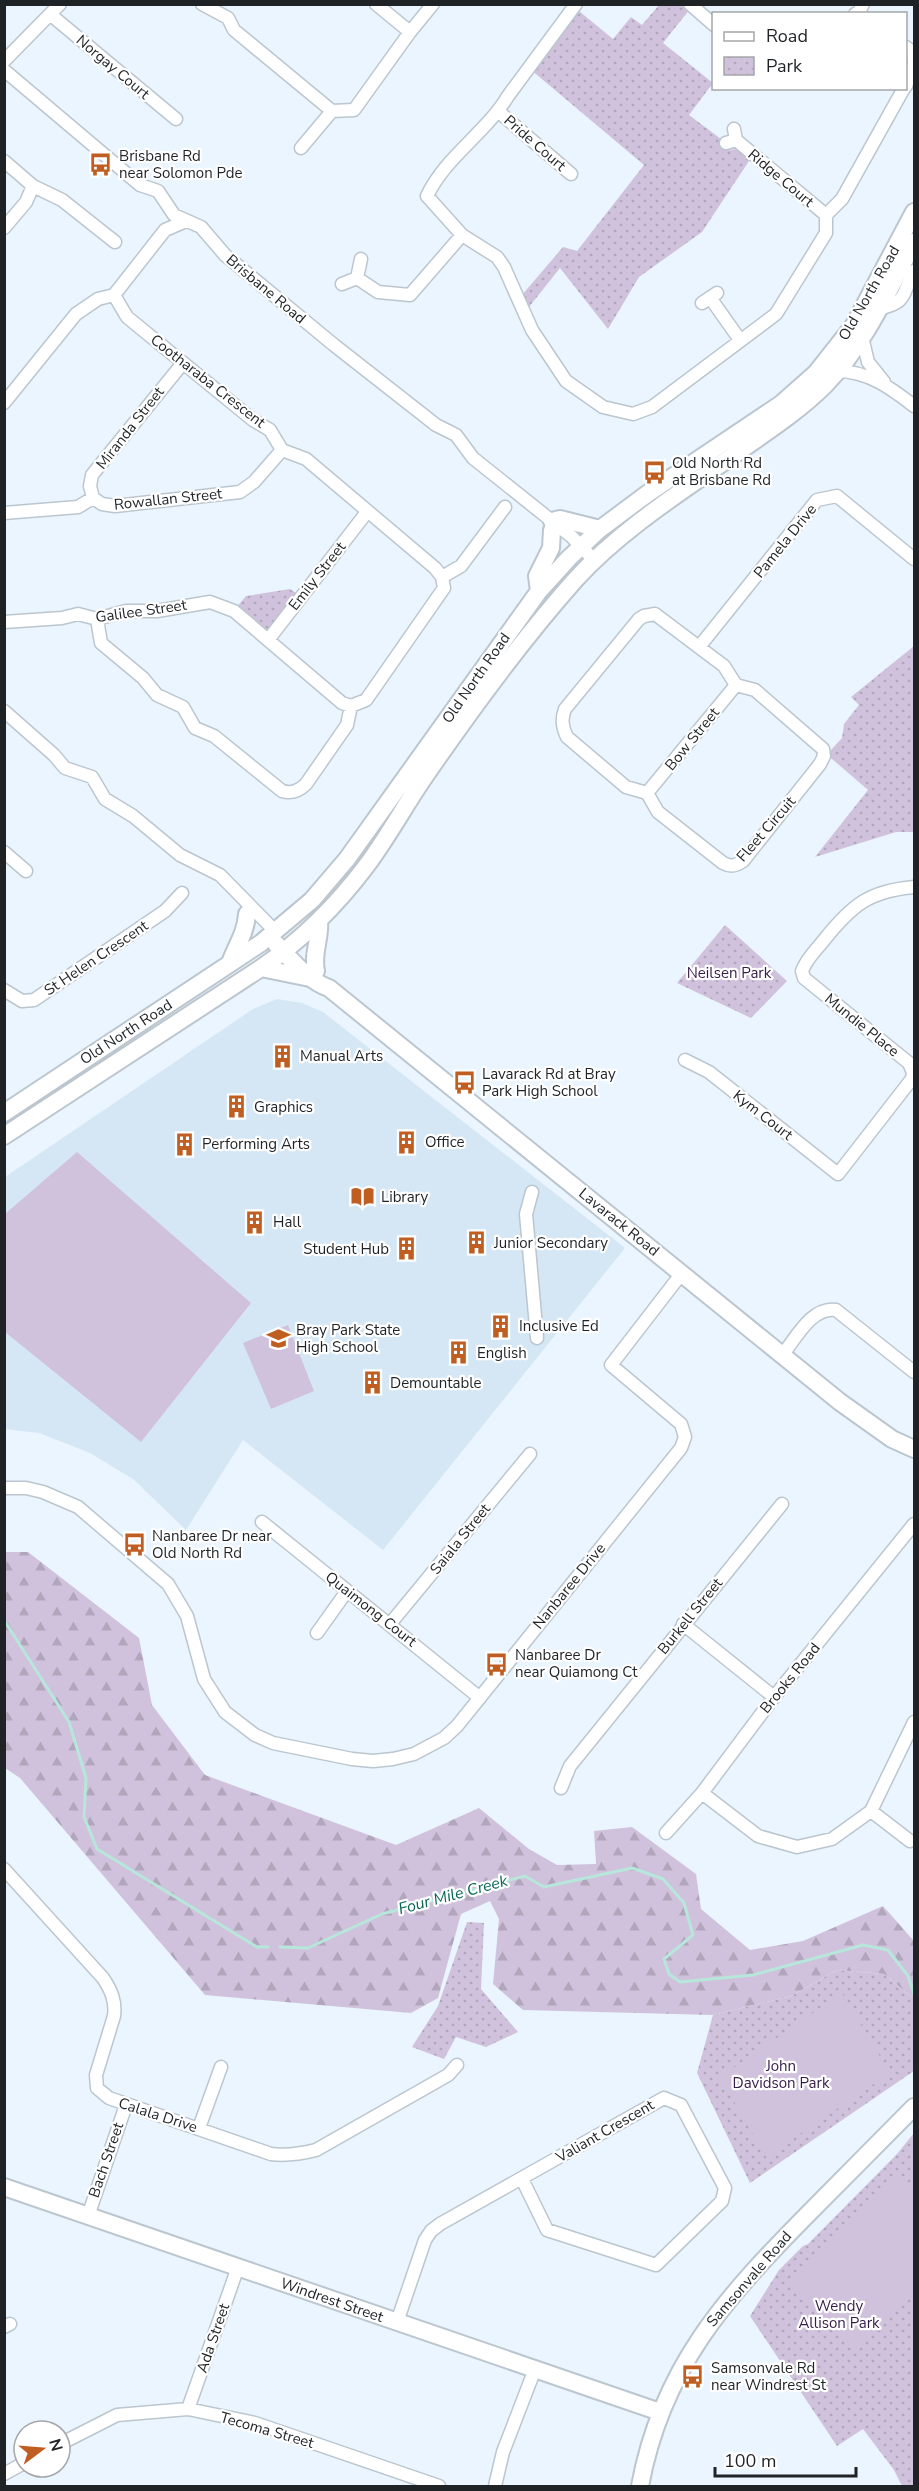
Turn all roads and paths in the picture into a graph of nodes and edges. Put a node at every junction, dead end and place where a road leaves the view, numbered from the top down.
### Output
1 (60, 4) edge
2 (202, 4) edge
3 (376, 4) edge
4 (433, 4) edge
5 (576, 4) edge
6 (690, 4) edge
7 (51, 15) junction
8 (712, 24) edge
9 (410, 32) junction
10 (907, 48) edge
11 (4, 61) edge
12 (915, 62) edge
13 (4, 70) edge
14 (907, 82) edge
15 (903, 90) edge
16 (332, 111) junction
17 (498, 112) junction
18 (176, 119) dead end
19 (732, 137) dead end
20 (301, 148) dead end
21 (4, 161) edge
22 (571, 174) dead end
23 (33, 186) junction
24 (165, 203) junction
25 (915, 212) edge
26 (826, 215) junction
27 (186, 221) junction
28 (4, 228) edge
29 (165, 230) junction
30 (462, 235) junction
31 (115, 242) dead end
32 (915, 242) edge
33 (361, 259) dead end
34 (915, 271) edge
35 (357, 278) junction
36 (342, 284) dead end
37 (114, 295) junction
38 (710, 298) dead end
39 (878, 309) junction
40 (862, 337) junction
41 (740, 340) junction
42 (183, 363) junction
43 (837, 371) junction
44 (887, 386) junction
45 (4, 403) edge
46 (915, 406) edge
47 (282, 450) junction
48 (93, 498) junction
49 (504, 507) dead end
50 (368, 512) junction
51 (4, 513) edge
52 (552, 526) junction
53 (600, 529) junction
54 (578, 549) junction
55 (915, 560) edge
56 (591, 563) junction
57 (442, 577) junction
58 (539, 591) junction
59 (97, 619) junction
60 (4, 622) edge
61 (268, 640) junction
62 (699, 647) junction
63 (736, 685) junction
64 (351, 706) junction
65 (4, 711) edge
66 (648, 793) junction
67 (4, 852) edge
68 (197, 865) junction
69 (26, 871) dead end
70 (915, 887) edge
71 (182, 893) dead end
72 (247, 914) junction
73 (319, 920) junction
74 (272, 934) junction
75 (287, 949) junction
76 (230, 963) junction
77 (261, 968) junction
78 (314, 975) junction
79 (4, 990) edge
80 (685, 1060) dead end
81 (914, 1075) edge
82 (4, 1113) edge
83 (4, 1136) edge
84 (532, 1192) dead end
85 (682, 1273) junction
86 (537, 1338) dead end
87 (783, 1354) junction
88 (915, 1372) edge
89 (915, 1449) edge
90 (530, 1454) dead end
91 (4, 1488) edge
92 (782, 1504) dead end
93 (262, 1522) dead end
94 (915, 1524) edge
95 (347, 1591) junction
96 (390, 1624) junction
97 (683, 1624) junction
98 (317, 1633) dead end
99 (774, 1697) junction
100 (480, 1698) junction
101 (915, 1722) edge
102 (561, 1788) dead end
103 (702, 1792) junction
104 (871, 1811) junction
105 (666, 1833) dead end
106 (910, 1841) dead end
107 (4, 1869) edge
108 (457, 2065) dead end
109 (221, 2067) dead end
110 (126, 2105) junction
111 (915, 2107) edge
112 (200, 2128) junction
113 (522, 2179) junction
114 (4, 2187) edge
115 (88, 2216) junction
116 (238, 2267) junction
117 (398, 2322) junction
118 (535, 2369) junction
119 (188, 2409) junction
120 (660, 2412) junction
121 (72, 2438) edge
122 (439, 2487) edge
123 (495, 2487) edge
124 (640, 2487) edge

1 - 7 street
2 - 16 street
3 - 9 street
4 - 9 street
5 - 17 street
6 - 8 street
7 - 11 street
7 - 18 street, Norgay Court
9 - 16 street
10 - 12 street
12 - 14 street
13 - 24 street, Brisbane Road
15 - 26 street
16 - 20 street
17 - 22 street, Pride Court
17 - 30 street
19 - 26 street, Ridge Court
21 - 23 street
23 - 28 street
23 - 31 street
24 - 27 street, Brisbane Road
24 - 29 street
25 - 53 main road, Old North Road
26 - 41 street
27 - 29 street
27 - 52 street, Brisbane Road
29 - 37 street
30 - 35 street
30 - 41 street
32 - 39 main road, Old North Road
33 - 35 street
34 - 39 street, Old North Road
35 - 36 street
37 - 42 street, Cootharaba Crescent
37 - 45 street
38 - 41 street
39 - 40 main road, Old North Road
40 - 43 main road, Old North Road
40 - 44 street
42 - 47 street, Cootharaba Crescent
42 - 48 street, Miranda Street
43 - 44 street
43 - 56 main road, Old North Road
44 - 46 street
47 - 48 street, Rowallan Street
47 - 50 street
48 - 51 street, Rowallan Street
49 - 57 street
50 - 57 street
50 - 61 street, Emily Street
52 - 53 main road
52 - 54 street, Brisbane Road
52 - 58 main road
53 - 54 main road, Old North Road
54 - 56 street, Brisbane Road
54 - 58 main road, Old North Road
55 - 62 street, Pamela Drive
56 - 73 main road, Old North Road
57 - 64 street
58 - 74 main road, Old North Road
59 - 60 street, Galilee Street
59 - 61 street, Galilee Street
59 - 64 street
61 - 64 street, Galilee Street
62 - 63 street, Fleet Circuit
62 - 66 street, Fleet Circuit
63 - 66 street, Bow Street
63 - 66 street, Fleet Circuit
65 - 68 street
67 - 69 street
68 - 72 street
68 - 74 street
70 - 81 street, Mundie Place
71 - 79 street, St Helen Crescent
72 - 74 street
72 - 76 main road
73 - 75 main road, Old North Road
73 - 78 main road
74 - 75 main road, Lavarack Road
74 - 76 main road, Old North Road
75 - 77 main road, Old North Road
75 - 78 main road, Lavarack Road
76 - 82 main road, Old North Road
77 - 78 main road
77 - 83 main road, Old North Road
78 - 85 main road, Lavarack Road
80 - 81 street, Kym Court
84 - 86 street
85 - 87 main road, Lavarack Road
85 - 100 street, Nanbaree Drive
87 - 88 street
87 - 89 main road, Lavarack Road
90 - 96 street, Saiala Street
91 - 100 street, Nanbaree Drive
92 - 97 street, Burkell Street
93 - 95 street, Quaimong Court
94 - 99 street, Brooks Road
95 - 96 street, Quaimong Court
95 - 98 street
96 - 100 street, Quaimong Court
97 - 99 street
97 - 102 street, Burkell Street
99 - 103 street, Brooks Road
101 - 104 street
103 - 104 street
103 - 105 street, Brooks Road
104 - 106 street
107 - 110 street, Calala Drive
108 - 112 street, Calala Drive
109 - 112 street
110 - 112 street, Calala Drive
110 - 115 street, Bach Street
111 - 120 main road, Samsonvale Road
113 - 113 street, Valiant Crescent
113 - 117 street, Valiant Crescent
114 - 115 main road, Windrest Street
115 - 116 main road, Windrest Street
116 - 117 main road, Windrest Street
116 - 119 street, Ada Street
117 - 118 main road, Windrest Street
118 - 120 main road, Windrest Street
118 - 123 street
119 - 121 street, Tecoma Street
119 - 122 street, Tecoma Street
120 - 124 main road, Samsonvale Road

